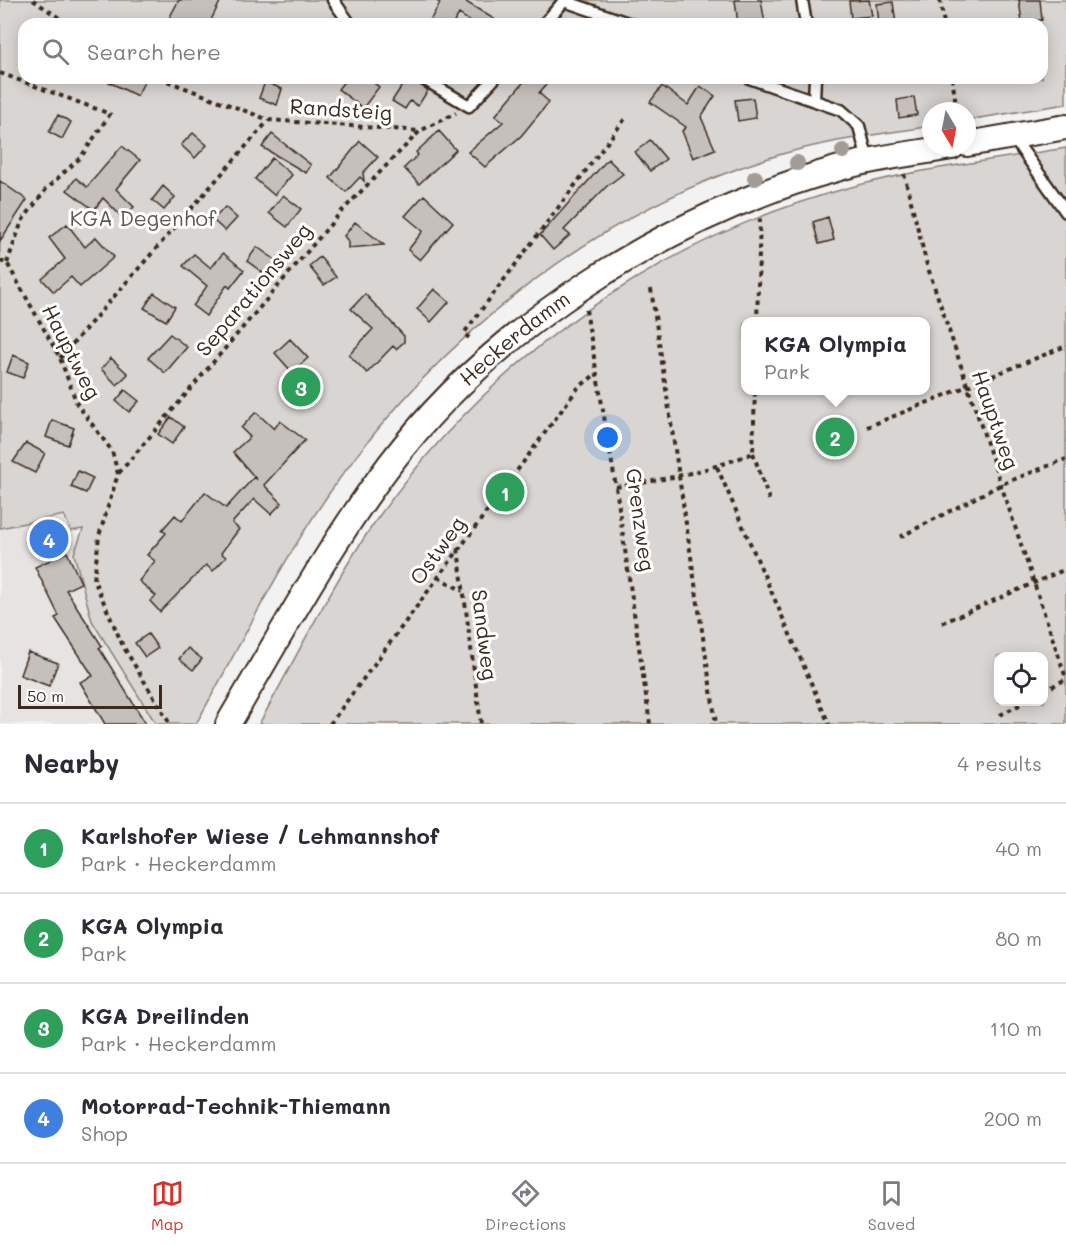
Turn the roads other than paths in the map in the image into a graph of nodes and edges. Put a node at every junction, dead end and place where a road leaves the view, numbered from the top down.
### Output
1 (333, 0) edge
2 (802, 0) edge
3 (564, 1) edge
4 (346, 18) edge
5 (549, 18) edge
6 (614, 18) edge
7 (805, 18) edge
8 (432, 84) edge
9 (489, 84) edge
10 (767, 84) edge
11 (815, 84) edge
12 (814, 100) junction
13 (1066, 127) edge
14 (1012, 136) junction
15 (976, 142) edge
16 (922, 152) edge
17 (868, 161) junction
18 (1066, 212) edge
19 (228, 724) edge

1 - 4 lane
2 - 7 lane
3 - 5 lane
3 - 6 lane
8 - 9 lane
10 - 12 lane
11 - 12 lane
12 - 17 lane
13 - 14 street
14 - 15 street
14 - 18 lane
16 - 17 street, Heckerdamm
17 - 19 street, Heckerdamm

